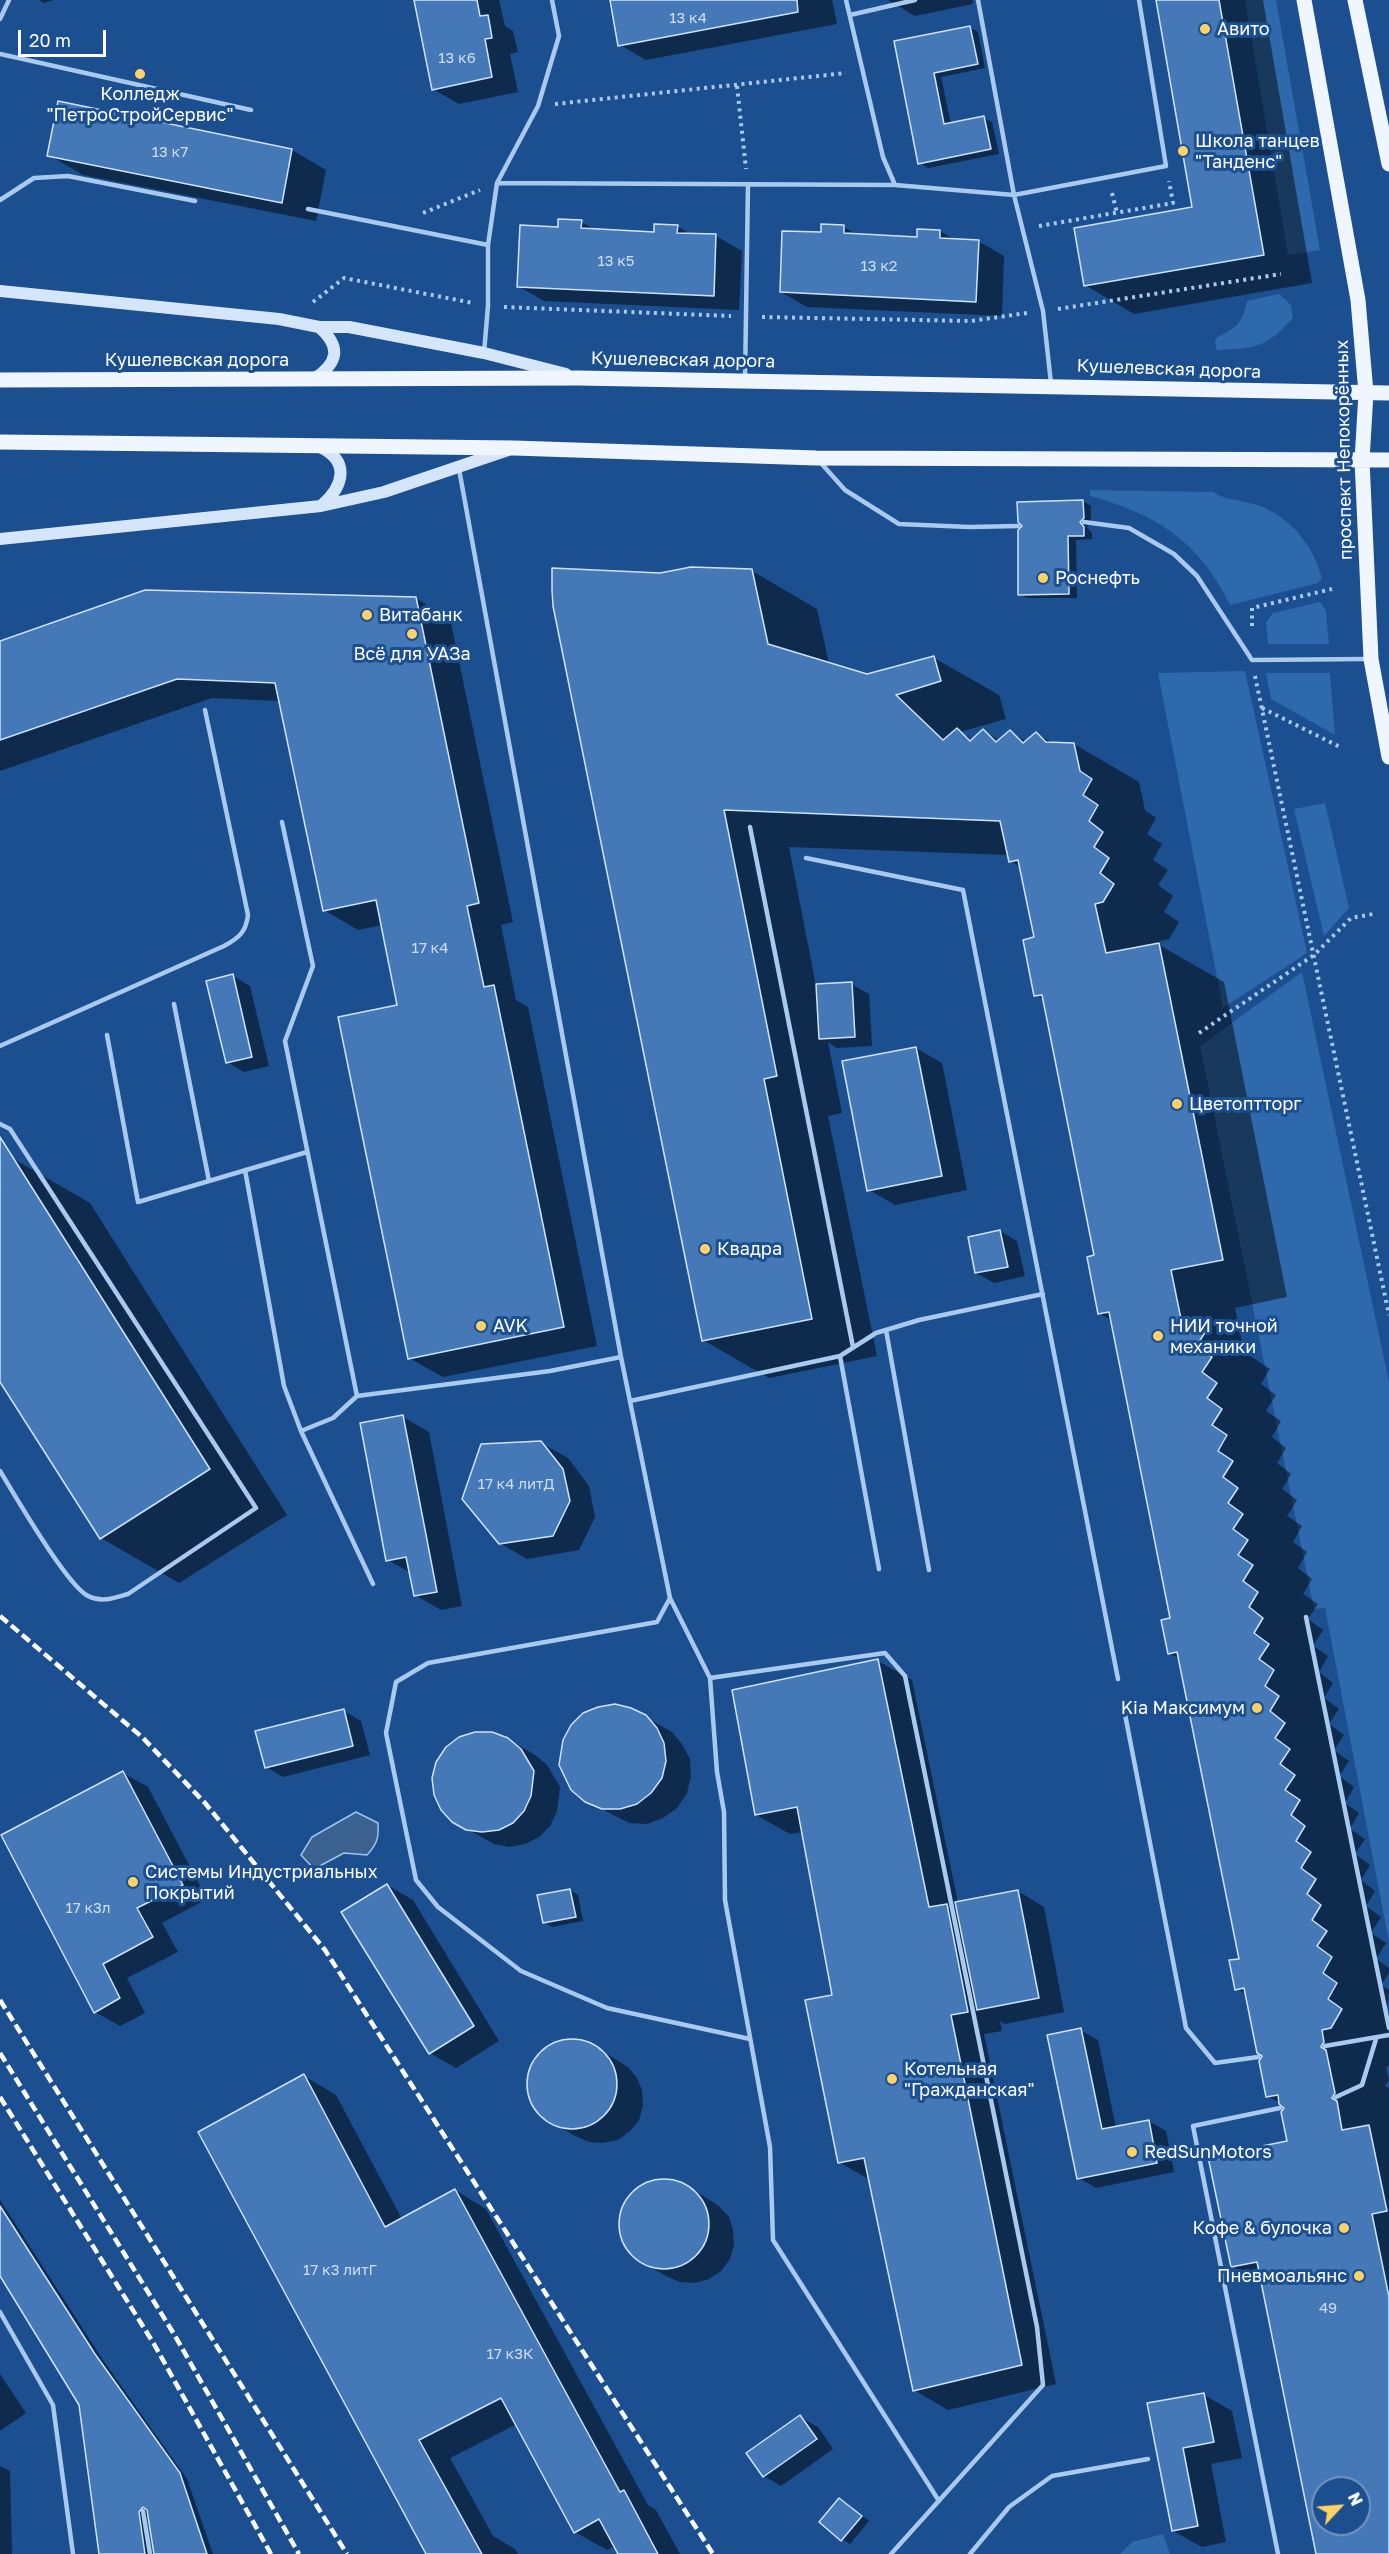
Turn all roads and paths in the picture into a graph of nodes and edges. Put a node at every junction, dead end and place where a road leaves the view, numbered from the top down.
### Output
1 (9, 0) edge
2 (552, 0) edge
3 (846, 0) edge
4 (915, 0) edge
5 (978, 0) edge
6 (1139, 0) edge
7 (1304, 0) edge
8 (1355, 0) edge
9 (850, 15) junction
10 (0, 19) edge
11 (0, 54) edge
12 (862, 71) junction
13 (737, 86) junction
14 (538, 106) junction
15 (251, 110) dead end
16 (1389, 164) edge
17 (1167, 166) junction
18 (497, 183) junction
19 (748, 184) junction
20 (895, 185) junction
21 (1014, 195) junction
22 (0, 200) edge
23 (195, 201) dead end
24 (308, 209) dead end
25 (395, 225) junction
26 (1024, 228) junction
27 (488, 245) junction
28 (1281, 274) dead end
29 (0, 291) edge
30 (313, 302) dead end
31 (488, 306) junction
32 (1043, 311) junction
33 (746, 316) junction
34 (319, 327) junction
35 (484, 353) junction
36 (578, 378) junction
37 (314, 379) junction
38 (0, 380) edge
39 (745, 380) junction
40 (1052, 385) junction
41 (1366, 393) junction
42 (1389, 393) edge
43 (0, 442) edge
44 (316, 445) junction
45 (514, 448) junction
46 (816, 458) junction
47 (1362, 460) junction
48 (1389, 460) edge
49 (458, 467) junction
50 (321, 506) junction
51 (1084, 522) dead end
52 (1018, 526) dead end
53 (0, 539) edge
54 (1332, 589) dead end
55 (1371, 659) junction
56 (1252, 660) junction
57 (1262, 708) junction
58 (205, 710) dead end
59 (1342, 748) dead end
60 (1389, 757) edge
61 (282, 822) dead end
62 (750, 827) dead end
63 (806, 858) dead end
64 (1373, 914) dead end
65 (1314, 955) junction
66 (174, 1004) dead end
67 (1200, 1033) dead end
68 (107, 1035) dead end
69 (0, 1046) edge
70 (0, 1124) edge
71 (307, 1152) junction
72 (245, 1170) junction
73 (209, 1181) junction
74 (1042, 1294) junction
75 (1389, 1315) edge
76 (886, 1330) junction
77 (853, 1347) junction
78 (840, 1356) junction
79 (621, 1357) junction
80 (357, 1396) junction
81 (630, 1401) junction
82 (301, 1431) junction
83 (0, 1471) edge
84 (879, 1569) dead end
85 (928, 1569) dead end
86 (373, 1584) dead end
87 (670, 1598) junction
88 (1306, 1617) dead end
89 (710, 1678) junction
90 (1118, 1679) dead end
91 (1123, 1704) dead end
92 (1389, 2028) edge
93 (1389, 2035) edge
94 (750, 2039) junction
95 (1376, 2039) junction
96 (1325, 2046) dead end
97 (1258, 2056) dead end
98 (1336, 2097) dead end
99 (1280, 2108) dead end
100 (0, 2312) edge
101 (1148, 2458) dead end
102 (939, 2502) junction
103 (143, 2511) dead end
104 (73, 2554) edge
105 (150, 2554) edge
106 (891, 2554) edge
107 (970, 2554) edge
108 (1278, 2554) edge

1 - 10 lane
2 - 14 lane
3 - 9 lane
4 - 9 lane
5 - 21 lane
6 - 17 lane
7 - 41 main road, проспект Непокорённых
8 - 16 main road
9 - 12 lane
11 - 15 lane
12 - 13 path
12 - 20 lane
13 - 14 path
13 - 19 path
14 - 18 lane
17 - 21 lane
17 - 26 path
18 - 19 lane
18 - 25 path
18 - 27 lane
19 - 20 lane
19 - 33 lane
20 - 21 lane
21 - 26 lane
22 - 23 lane
24 - 25 lane
25 - 27 lane
26 - 32 lane
27 - 31 lane
28 - 32 path
29 - 34 main road
30 - 31 path
31 - 33 path
31 - 35 lane
32 - 33 path
32 - 40 lane
33 - 39 lane
34 - 35 main road
34 - 37 main road
35 - 36 main road
36 - 37 main road, Кушелевская дорога
36 - 39 main road, Кушелевская дорога
37 - 38 main road, Кушелевская дорога
39 - 40 main road, Кушелевская дорога
40 - 41 main road, Кушелевская дорога
41 - 42 main road, Кушелевская дорога
41 - 47 main road, проспект Непокорённых
43 - 44 main road
44 - 45 main road
44 - 50 main road
45 - 46 main road
45 - 49 main road
46 - 47 main road
46 - 52 lane
47 - 48 main road
47 - 55 main road, проспект Непокорённых
49 - 50 main road
49 - 79 lane
50 - 53 main road
51 - 56 lane
54 - 56 path
55 - 56 lane
55 - 60 main road, проспект Непокорённых
56 - 57 path
57 - 59 path
57 - 65 path
58 - 69 lane
61 - 71 lane
62 - 77 lane
63 - 74 lane
64 - 65 path
65 - 67 path
65 - 75 path
66 - 73 lane
68 - 73 lane
70 - 83 lane
71 - 72 lane
71 - 80 lane
72 - 73 lane
72 - 82 lane
74 - 76 lane
74 - 90 lane
76 - 77 lane
76 - 85 lane
77 - 78 lane
78 - 81 lane
78 - 84 lane
79 - 80 lane
79 - 81 lane
80 - 82 lane
81 - 87 lane
82 - 86 lane
87 - 89 lane
87 - 94 lane
88 - 92 lane
89 - 94 lane
89 - 102 lane
91 - 97 lane
93 - 95 lane
94 - 102 lane
95 - 96 lane
95 - 98 lane
99 - 108 lane
100 - 104 lane
101 - 107 lane
102 - 106 lane
103 - 105 lane

